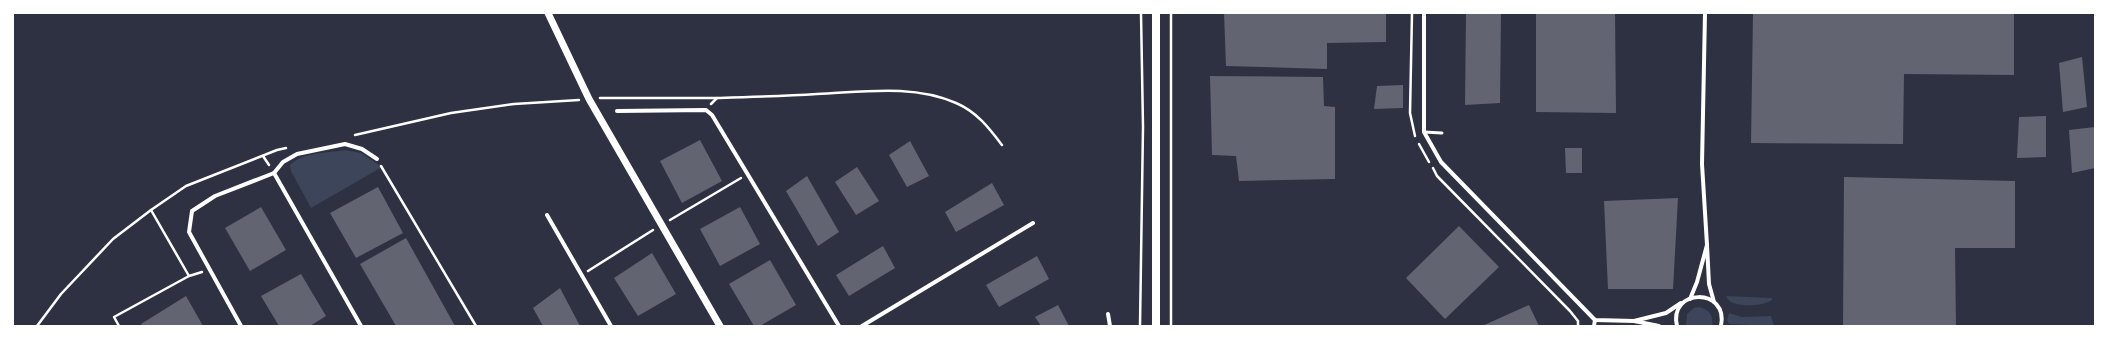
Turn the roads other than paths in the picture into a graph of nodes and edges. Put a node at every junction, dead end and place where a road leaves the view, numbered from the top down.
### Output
1 (548, 13) edge
2 (1156, 13) edge
3 (1424, 13) edge
4 (1705, 13) edge
5 (617, 111) dead end
6 (1424, 132) junction
7 (1442, 133) dead end
8 (377, 159) road end
9 (274, 173) junction
10 (547, 215) dead end
11 (1033, 223) dead end
12 (1707, 245) junction
13 (1690, 298) junction
14 (1685, 301) junction
15 (1714, 302) junction
16 (1108, 314) dead end
17 (1595, 320) junction
18 (1634, 321) junction
19 (242, 326) edge
20 (361, 326) edge
21 (611, 326) edge
22 (720, 326) edge
23 (839, 326) edge
24 (862, 326) edge
25 (1110, 326) edge
26 (1156, 326) edge
27 (1594, 326) edge
28 (1659, 326) edge
29 (1677, 326) edge
30 (1721, 326) edge

1 - 22 street
2 - 26 main road
3 - 6 street
4 - 12 street
5 - 23 street
6 - 7 lane
6 - 17 street
8 - 9 street
9 - 19 street
9 - 20 street
10 - 21 street
11 - 24 street
12 - 13 street
12 - 15 street
13 - 14 street
13 - 15 street
14 - 18 street
14 - 29 street
15 - 30 street
16 - 25 street
17 - 18 street
17 - 27 street
18 - 28 street

